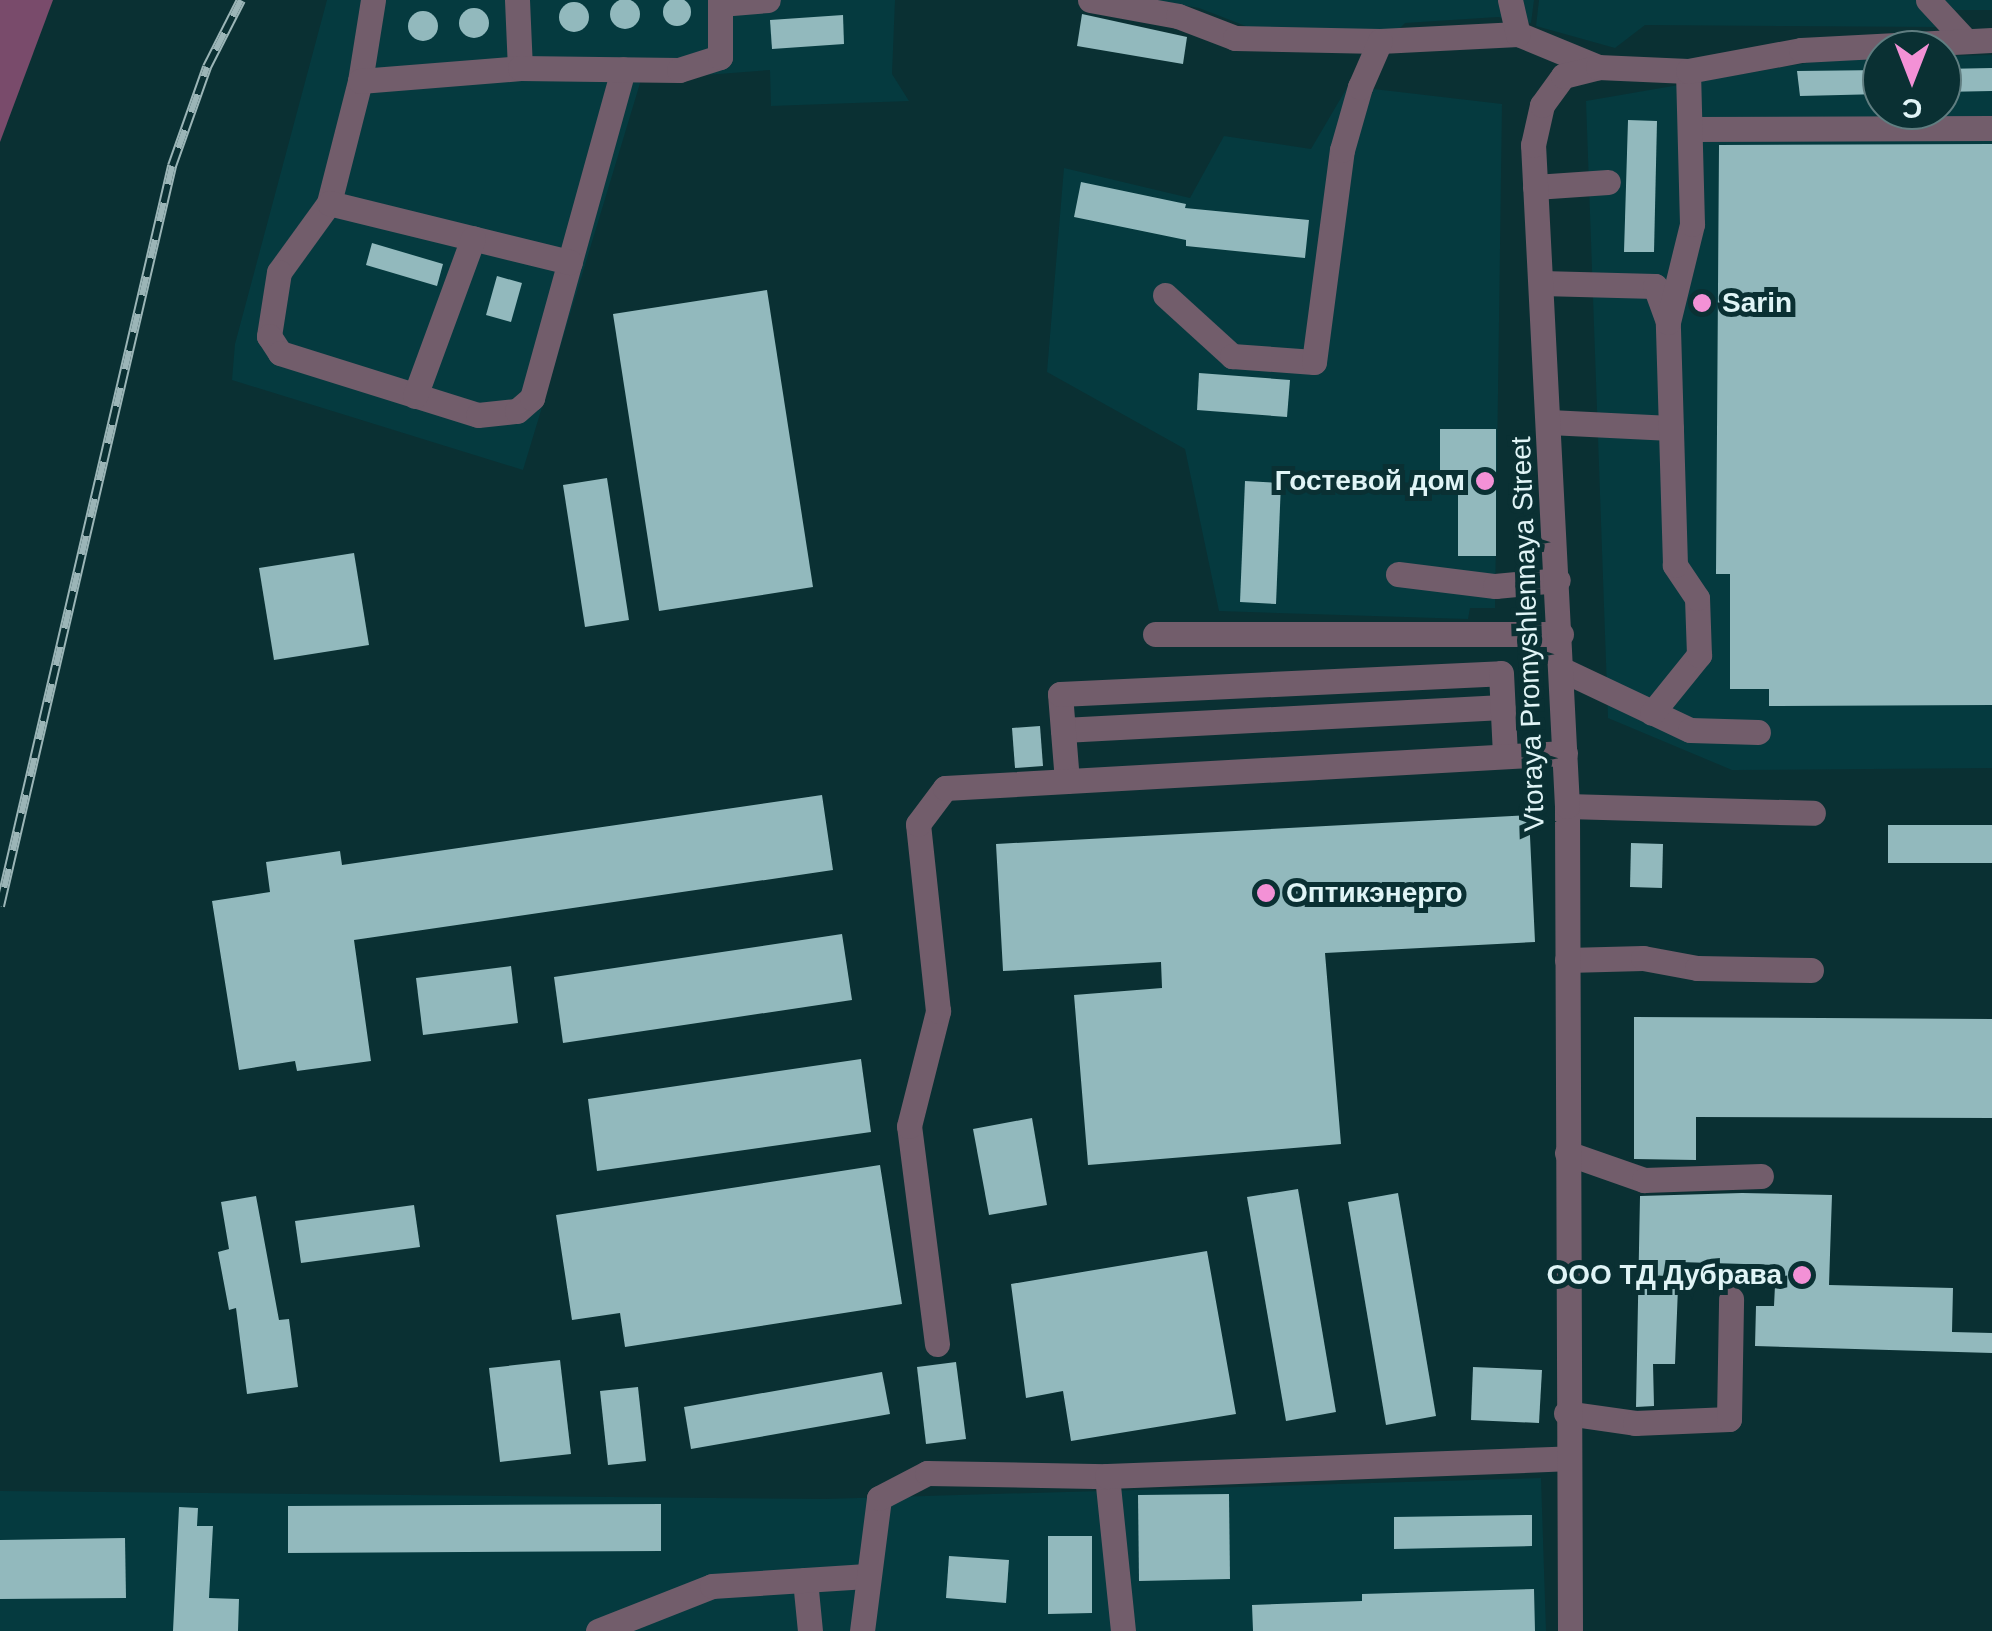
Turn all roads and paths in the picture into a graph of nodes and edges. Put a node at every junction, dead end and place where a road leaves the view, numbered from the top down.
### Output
1 (372, 0) edge
2 (517, 0) edge
3 (768, 0) edge
4 (1090, 0) edge
5 (1510, 0) edge
6 (1928, 0) edge
7 (720, 2) edge
8 (1518, 34) junction
9 (1380, 41) junction
10 (1979, 41) edge
11 (1598, 67) junction
12 (520, 68) junction
13 (623, 69) junction
14 (1688, 71) junction
15 (360, 81) junction
16 (1992, 128) edge
17 (1691, 129) junction
18 (1608, 182) dead end
19 (1535, 187) junction
20 (329, 203) junction
21 (473, 238) junction
22 (570, 262) junction
23 (1541, 284) junction
24 (1164, 296) dead end
25 (1668, 322) junction
26 (416, 396) junction
27 (1549, 422) junction
28 (1671, 428) junction
29 (1398, 574) dead end
30 (1558, 580) junction
31 (1155, 634) dead end
32 (1561, 634) junction
33 (1564, 670) junction
34 (1502, 706) junction
35 (1652, 713) junction
36 (1063, 730) junction
37 (1758, 732) dead end
38 (1565, 753) junction
39 (1505, 756) junction
40 (1067, 781) junction
41 (1567, 806) junction
42 (1813, 813) dead end
43 (1567, 960) junction
44 (1812, 970) dead end
45 (1567, 1153) junction
46 (1762, 1176) dead end
47 (1730, 1300) dead end
48 (937, 1344) dead end
49 (1566, 1413) junction
50 (1566, 1458) junction
51 (1107, 1476) junction
52 (867, 1576) junction
53 (805, 1580) junction
54 (598, 1631) edge
55 (810, 1631) edge
56 (862, 1631) edge
57 (1123, 1631) edge
58 (1570, 1631) edge

1 - 15 street
2 - 12 street
3 - 7 street
4 - 9 street
5 - 8 street
6 - 10 street
7 - 13 street
8 - 9 street
8 - 11 street
9 - 24 street
10 - 14 street, Vtoraya Promyshlennaya Street
11 - 14 street, Vtoraya Promyshlennaya Street
11 - 19 street, Vtoraya Promyshlennaya Street
12 - 13 street
12 - 15 street
13 - 22 street
14 - 17 street
15 - 20 street
16 - 17 street
17 - 25 street
18 - 19 street
19 - 23 street, Vtoraya Promyshlennaya Street
20 - 21 street
20 - 26 street
21 - 22 street
21 - 26 street
22 - 26 street
23 - 25 street
23 - 27 street, Vtoraya Promyshlennaya Street
25 - 28 street
27 - 28 street
27 - 30 street, Vtoraya Promyshlennaya Street
28 - 35 street
29 - 30 street
30 - 32 street, Vtoraya Promyshlennaya Street
31 - 32 street
32 - 33 street, Vtoraya Promyshlennaya Street
33 - 35 street
33 - 38 street, Vtoraya Promyshlennaya Street
34 - 36 street
34 - 36 street
34 - 39 street
35 - 37 street
36 - 40 street
38 - 39 street
38 - 41 street, Vtoraya Promyshlennaya Street
39 - 40 street
40 - 48 street
41 - 42 street
41 - 43 street, Vtoraya Promyshlennaya Street
43 - 44 street
43 - 45 street, Vtoraya Promyshlennaya Street
45 - 46 street
45 - 49 street, Vtoraya Promyshlennaya Street
47 - 49 street
49 - 50 street, Vtoraya Promyshlennaya Street
50 - 51 street
50 - 58 street, Vtoraya Promyshlennaya Street
51 - 52 street
51 - 57 street
52 - 53 street
52 - 56 street
53 - 54 street
53 - 55 street

